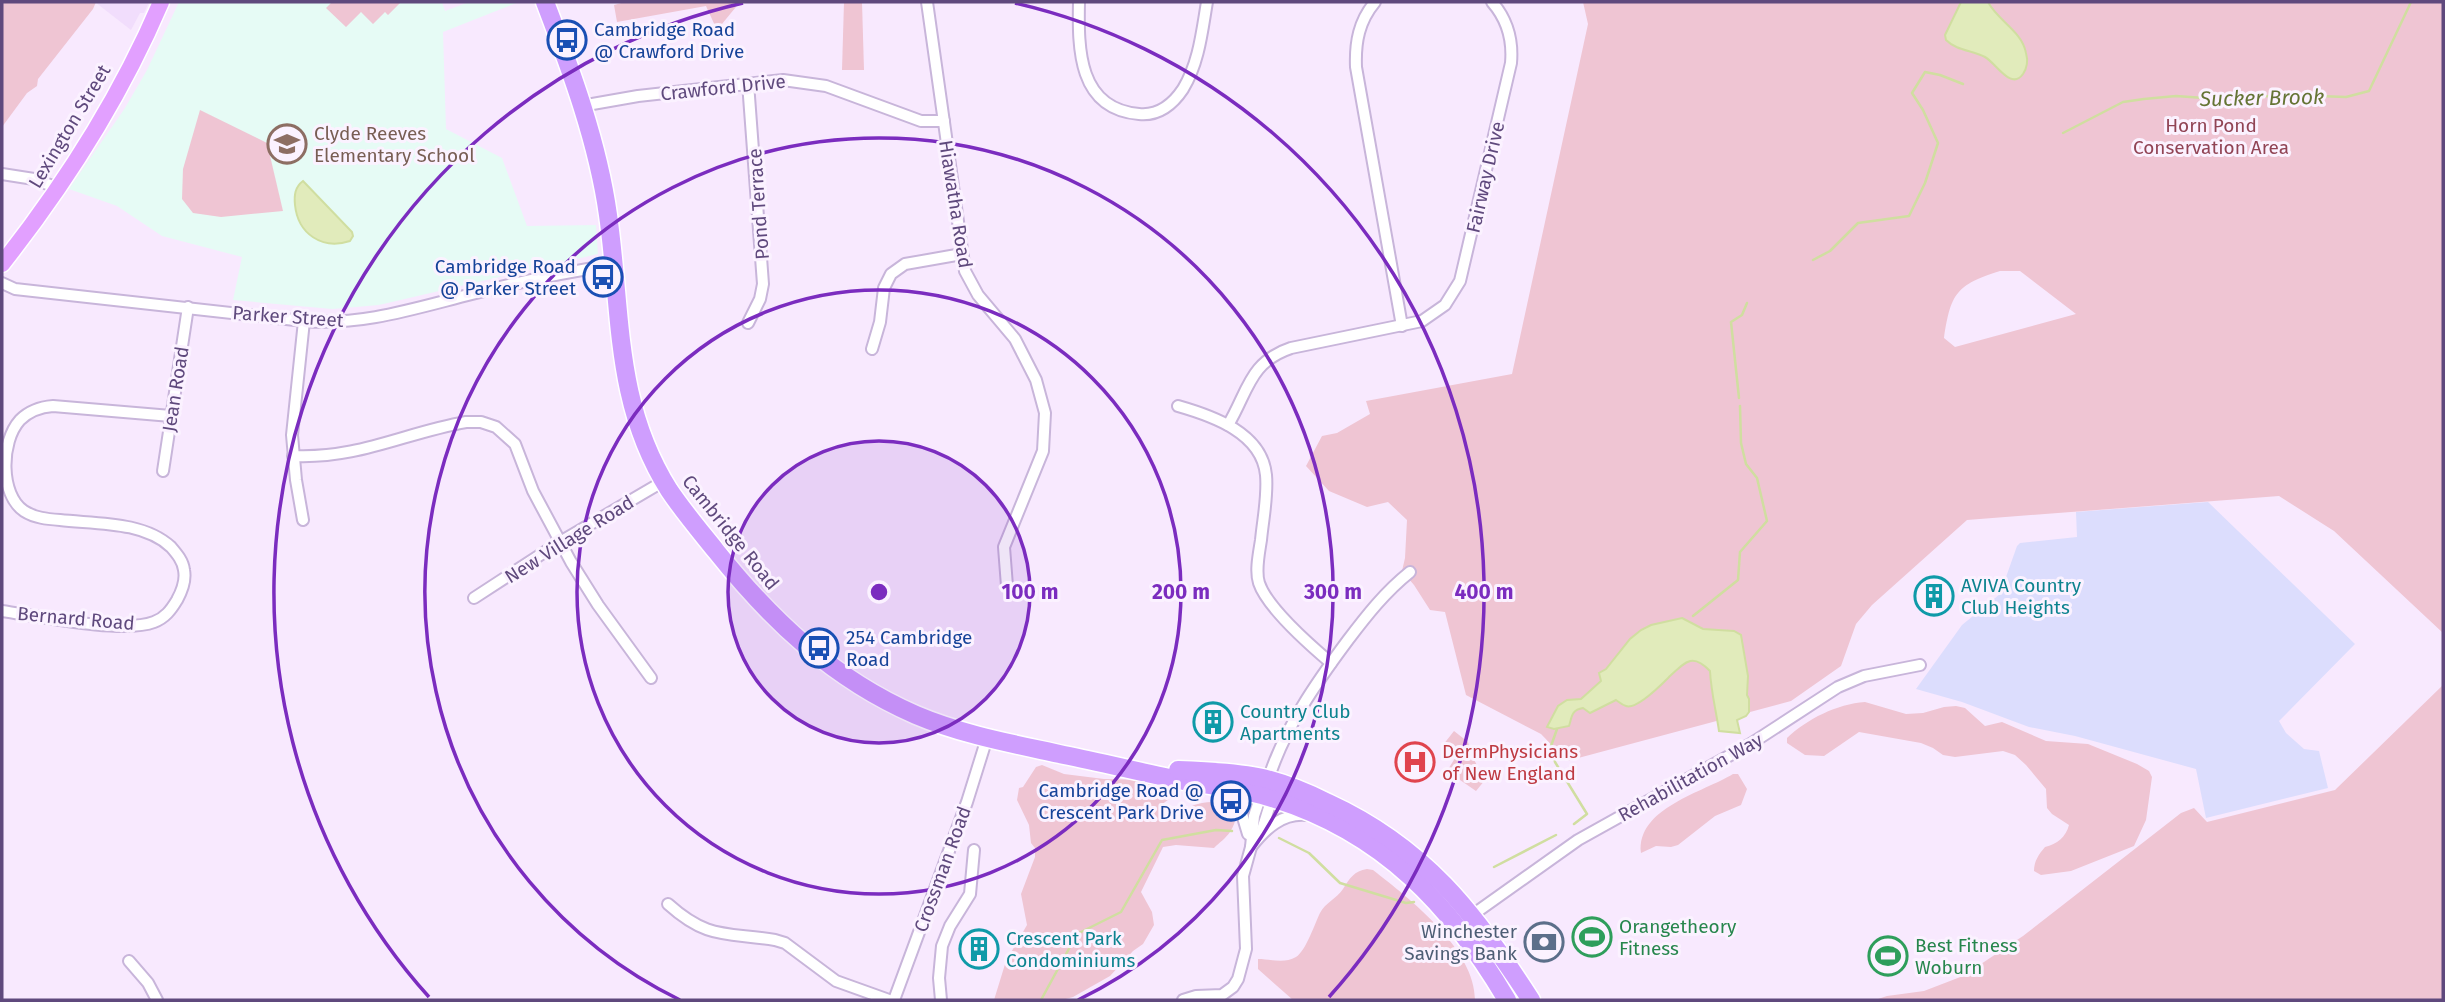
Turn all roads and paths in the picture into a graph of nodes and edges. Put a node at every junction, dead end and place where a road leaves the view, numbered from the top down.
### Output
1 (161, 2) edge
2 (545, 2) edge
3 (927, 2) edge
4 (1079, 2) edge
5 (1207, 2) edge
6 (1375, 2) edge
7 (1492, 2) edge
8 (748, 83) junction
9 (581, 106) junction
10 (944, 121) junction
11 (2, 174) edge
12 (58, 188) junction
13 (962, 254) junction
14 (2, 264) edge
15 (613, 265) junction
16 (2, 283) edge
17 (188, 307) junction
18 (304, 321) junction
19 (748, 323) dead end
20 (1402, 326) junction
21 (872, 349) dead end
22 (1178, 406) dead end
23 (170, 416) junction
24 (1228, 425) junction
25 (293, 456) junction
26 (163, 471) dead end
27 (664, 481) junction
28 (303, 520) dead end
29 (561, 542) junction
30 (1410, 572) dead end
31 (1007, 586) dead end
32 (474, 597) dead end
33 (2, 611) edge
34 (1331, 663) junction
35 (1920, 665) dead end
36 (651, 678) dead end
37 (987, 738) junction
38 (1136, 769) junction
39 (1217, 786) junction
40 (1267, 791) junction
41 (1335, 824) junction
42 (1259, 836) junction
43 (1251, 846) junction
44 (974, 850) dead end
45 (668, 904) dead end
46 (1471, 916) junction
47 (129, 961) dead end
48 (157, 1000) edge
49 (892, 1000) edge
50 (941, 1000) edge
51 (1184, 1000) edge
52 (1507, 1000) edge
53 (1531, 1000) edge

1 - 12 main road, Lexington Street
2 - 9 highway, Cambridge Road
3 - 10 street, Hiawatha Road
4 - 5 street
6 - 20 street
7 - 20 street, Fairway Drive
8 - 9 street, Crawford Drive
8 - 10 street, Crawford Drive
8 - 19 street, Pond Terrace
9 - 15 highway, Cambridge Road
10 - 13 street, Hiawatha Road
11 - 12 street
12 - 14 main road, Lexington Street
13 - 21 street
13 - 31 street, Hiawatha Road
15 - 18 street, Parker Street
15 - 27 highway, Cambridge Road
16 - 17 street, Parker Street
17 - 18 street, Parker Street
17 - 23 street, Jean Road
18 - 25 street
20 - 24 street, Fairway Drive
22 - 24 street
23 - 26 street, Jean Road
23 - 33 street, Bernard Road
24 - 34 street
25 - 28 street
25 - 29 street
27 - 29 street, New Village Road
27 - 37 highway, Cambridge Road
29 - 32 street, New Village Road
29 - 36 street
30 - 34 street
34 - 40 street
35 - 46 street, Rehabilitation Way
37 - 38 highway, Cambridge Road
37 - 49 street, Crossman Road
38 - 39 highway, Cambridge Road
38 - 40 highway, Cambridge Road
39 - 40 highway, Cambridge Road
39 - 43 street
40 - 41 highway, Cambridge Road
40 - 42 street
40 - 43 street
40 - 46 highway, Cambridge Road
41 - 42 street
41 - 52 highway, Cambridge Road
42 - 43 street
43 - 51 street
44 - 50 street
45 - 49 street
46 - 53 highway, Cambridge Road
47 - 48 street

